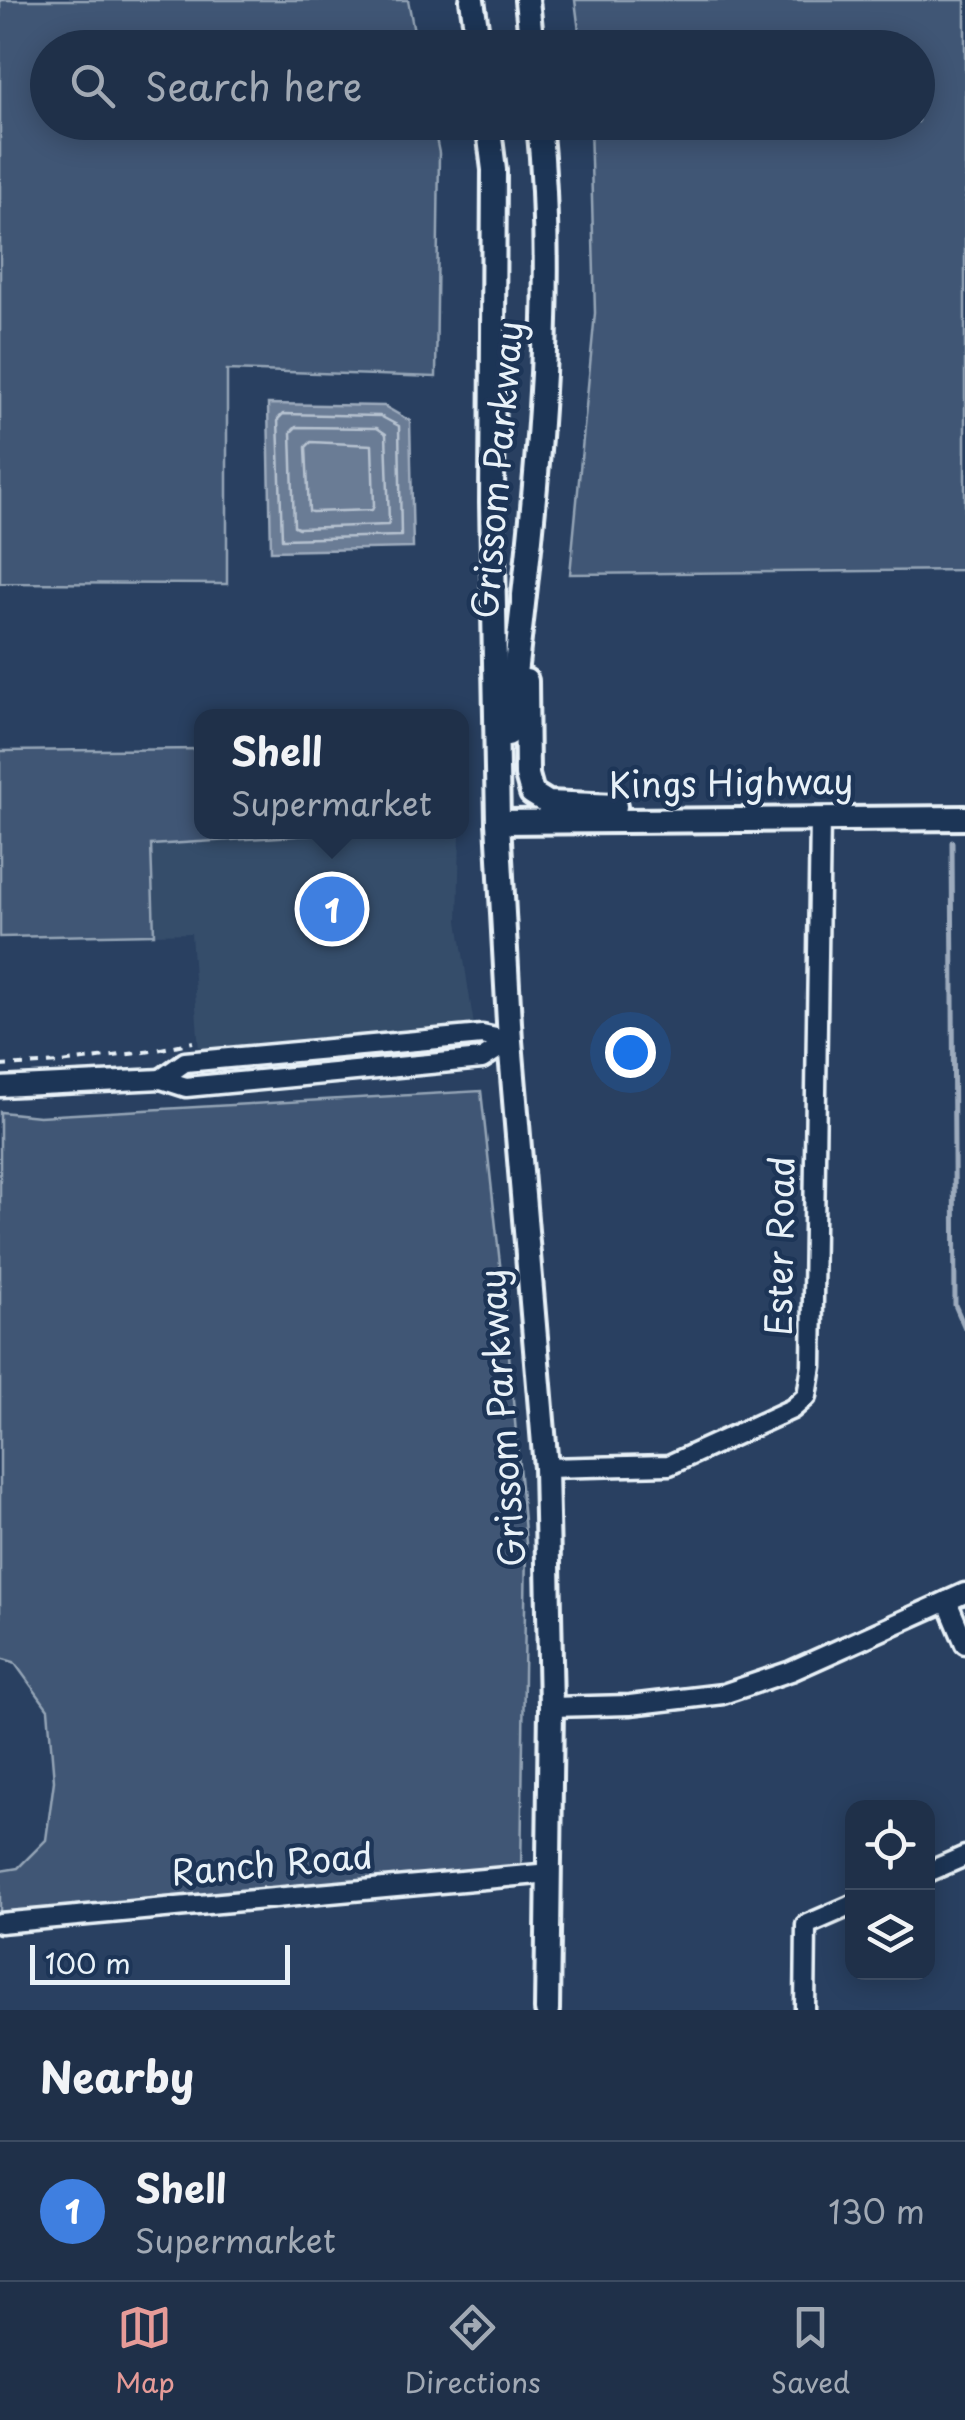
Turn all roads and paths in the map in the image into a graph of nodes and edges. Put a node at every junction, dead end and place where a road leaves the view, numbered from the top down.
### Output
1 (472, 0) edge
2 (527, 0) edge
3 (476, 30) edge
4 (530, 30) edge
5 (490, 140) edge
6 (541, 140) edge
7 (520, 628) junction
8 (820, 818) junction
9 (965, 818) edge
10 (687, 820) junction
11 (498, 822) junction
12 (510, 1041) junction
13 (0, 1087) edge
14 (546, 1468) junction
15 (965, 1592) edge
16 (947, 1600) junction
17 (965, 1644) edge
18 (550, 1707) junction
19 (965, 1856) edge
20 (935, 1869) edge
21 (550, 1873) junction
22 (845, 1908) edge
23 (0, 1923) edge
24 (546, 2010) edge
25 (805, 2010) edge

1 - 3 main road
2 - 4 main road
5 - 11 main road, Grissom Parkway
6 - 7 main road, Grissom Parkway
7 - 10 main road
7 - 11 main road, Grissom Parkway
8 - 9 main road, Kings Highway
8 - 10 main road, Kings Highway
8 - 14 street, Ester Road
10 - 11 main road, Kings Highway
11 - 12 main road, Grissom Parkway
12 - 13 street
12 - 14 main road, Grissom Parkway
14 - 18 main road, Grissom Parkway
15 - 16 street
16 - 17 street
16 - 18 street
18 - 21 main road, Grissom Parkway
19 - 20 street
21 - 23 street, Ranch Road
21 - 24 main road, Grissom Parkway
22 - 25 street

